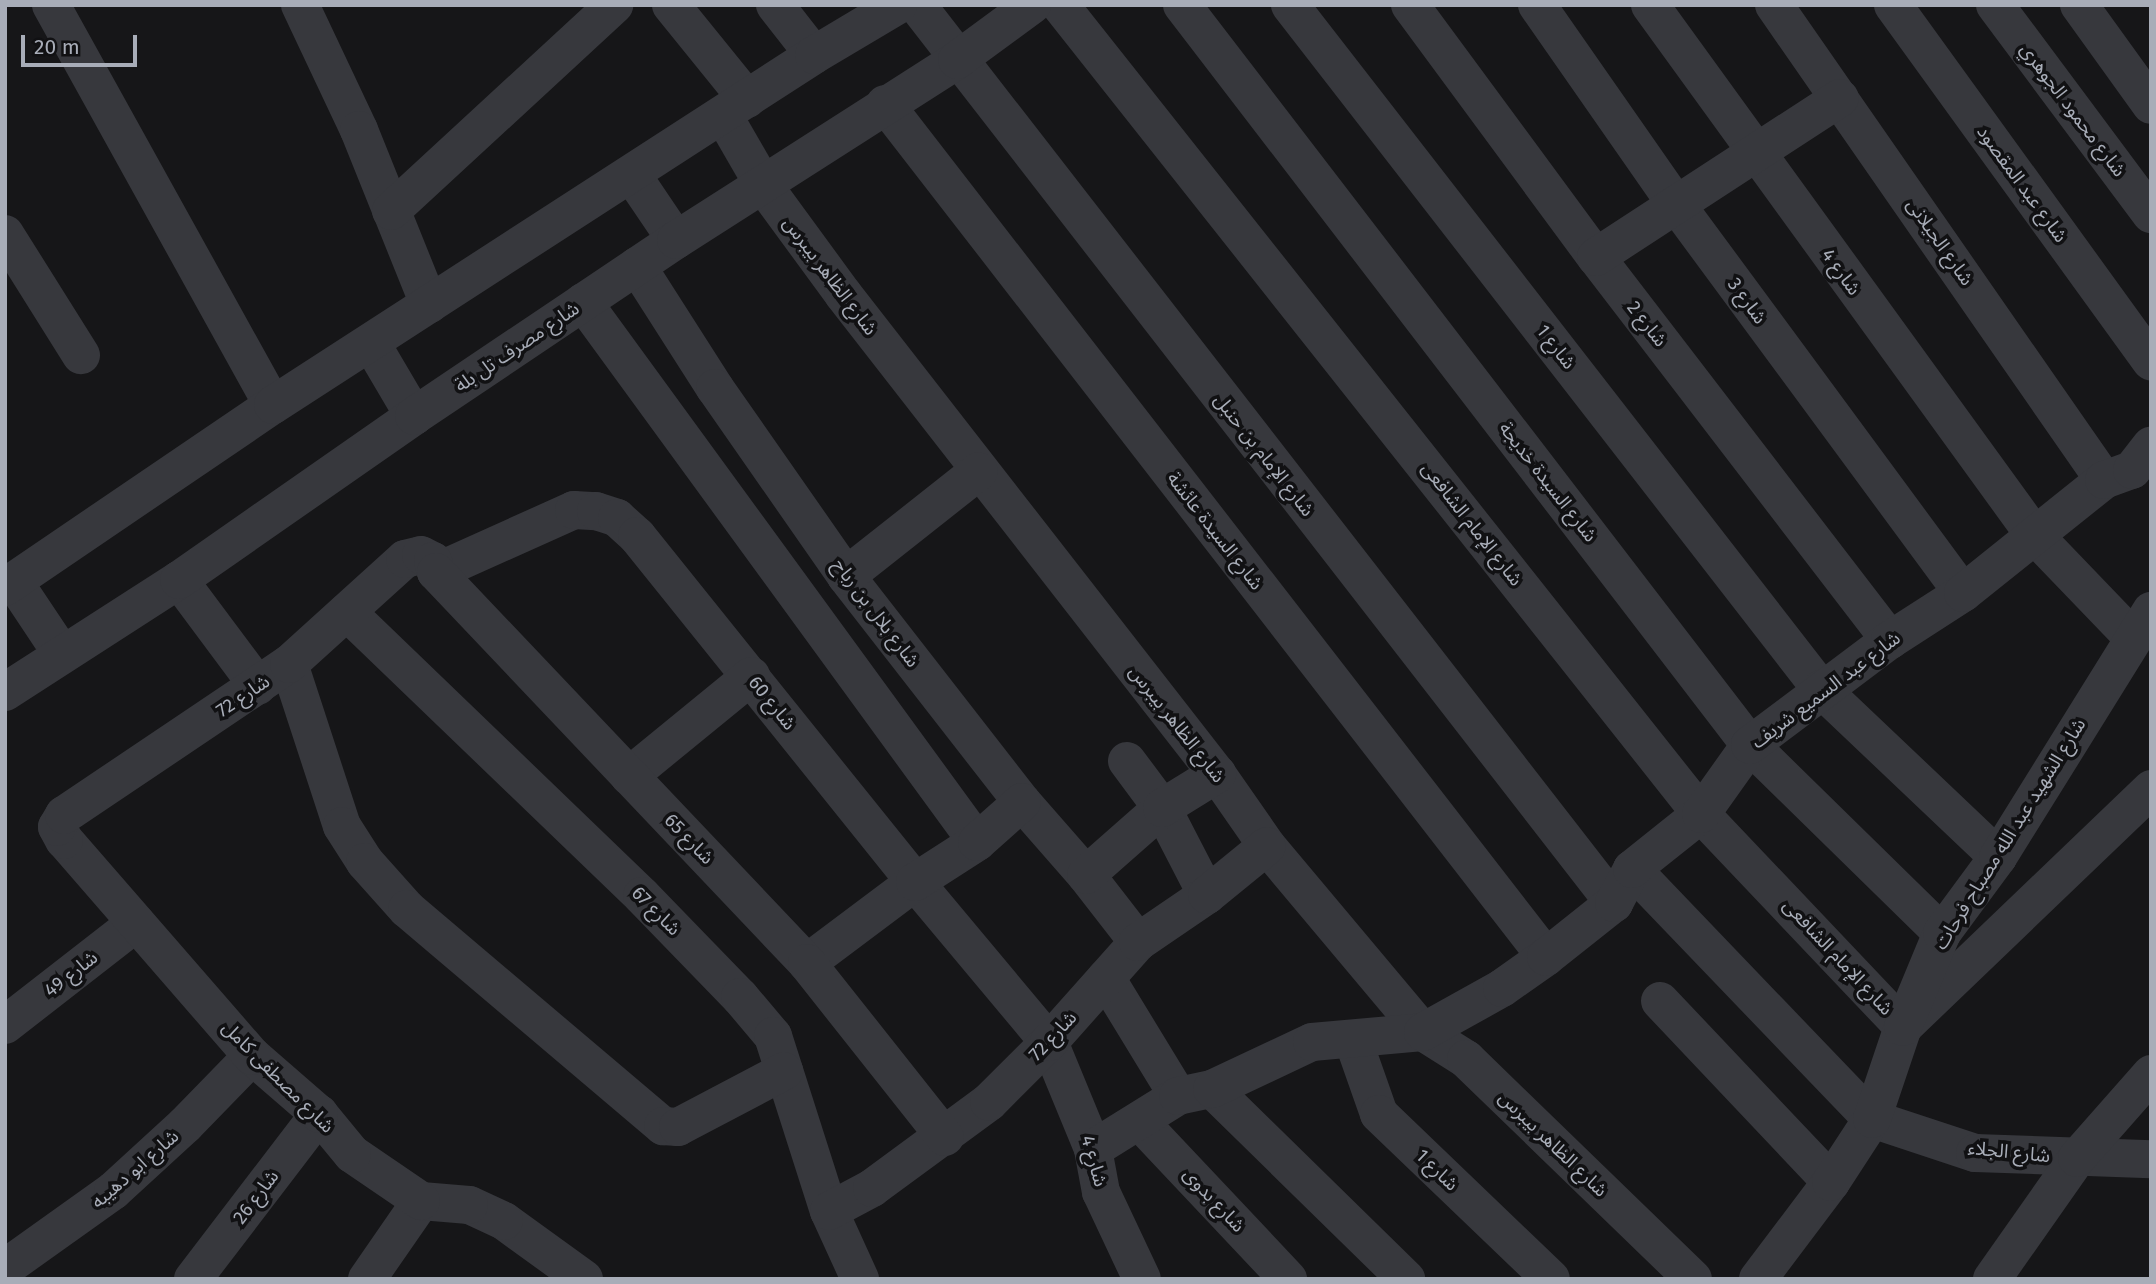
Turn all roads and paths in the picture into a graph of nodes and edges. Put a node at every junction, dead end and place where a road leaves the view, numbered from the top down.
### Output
1 (51, 5) edge
2 (614, 5) edge
3 (671, 5) edge
4 (775, 5) edge
5 (898, 5) edge
6 (917, 5) edge
7 (1032, 5) edge
8 (1060, 5) edge
9 (1182, 5) edge
10 (1290, 5) edge
11 (1410, 5) edge
12 (1538, 5) edge
13 (1650, 5) edge
14 (1774, 5) edge
15 (1893, 5) edge
16 (1995, 5) edge
17 (2079, 5) edge
18 (302, 6) edge
19 (814, 55) junction
20 (957, 60) junction
21 (1840, 98) junction
22 (885, 104) junction
23 (2151, 105) edge
24 (735, 107) junction
25 (1756, 155) junction
26 (632, 175) junction
27 (764, 186) junction
28 (1676, 204) junction
29 (391, 211) junction
30 (2151, 214) edge
31 (5, 234) edge
32 (676, 240) junction
33 (1596, 257) junction
34 (637, 266) junction
35 (583, 302) junction
36 (429, 304) junction
37 (371, 344) junction
38 (81, 355) dead end
39 (2151, 362) edge
40 (273, 405) junction
41 (414, 416) junction
42 (979, 471) junction
43 (2135, 471) edge
44 (2035, 536) junction
45 (428, 564) junction
46 (846, 576) junction
47 (179, 580) junction
48 (9, 585) edge
49 (1963, 593) junction
50 (347, 612) junction
51 (2142, 624) edge
52 (1890, 640) junction
53 (62, 654) junction
54 (273, 675) junction
55 (751, 676) junction
56 (1821, 689) junction
57 (5, 692) edge
58 (1750, 745) junction
59 (1127, 761) dead end
60 (1217, 774) junction
61 (629, 776) junction
62 (2151, 789) edge
63 (1022, 802) junction
64 (1162, 808) junction
65 (1702, 814) junction
66 (57, 827) joint
67 (977, 842) junction
68 (1267, 846) junction
69 (1998, 856) junction
70 (1632, 869) junction
71 (1086, 875) junction
72 (915, 881) junction
73 (1207, 895) junction
74 (1614, 903) junction
75 (136, 923) junction
76 (1942, 933) junction
77 (1138, 942) junction
78 (1546, 957) junction
79 (807, 962) junction
80 (1106, 978) junction
81 (1660, 1001) dead end
82 (5, 1025) edge
83 (1903, 1027) junction
84 (1423, 1032) junction
85 (1353, 1040) junction
86 (1049, 1042) junction
87 (252, 1056) junction
88 (783, 1071) junction
89 (2151, 1073) edge
90 (1195, 1092) junction
91 (318, 1114) junction
92 (1872, 1119) junction
93 (1140, 1122) junction
94 (945, 1137) junction
95 (1093, 1149) junction
96 (2077, 1158) junction
97 (2151, 1159) edge
98 (1831, 1182) junction
99 (421, 1201) junction
100 (829, 1212) junction
101 (5, 1268) edge
102 (193, 1279) edge
103 (367, 1279) edge
104 (584, 1279) edge
105 (860, 1279) edge
106 (1142, 1279) edge
107 (1288, 1279) edge
108 (1406, 1279) edge
109 (1551, 1279) edge
110 (1693, 1279) edge
111 (1758, 1279) edge
112 (1992, 1279) edge

1 - 40 street
2 - 29 street
3 - 24 street, شارع الظاهر بيبرس
4 - 19 street
5 - 19 street
6 - 20 street, شارع الإمام بن حنبل
7 - 20 street, شارع مصرف تل بلة
8 - 65 street, شارع الإمام الشافعى
9 - 58 street, شارع السيدة خديجة
10 - 56 street, شارع 1
11 - 33 street, شارع 2
12 - 28 street, شارع 3
13 - 25 street, شارع 4
14 - 21 street, شارع الجيلانى
15 - 39 street, شارع عبد المقصود
16 - 30 street, شارع محمود الجوهري
17 - 23 street
18 - 29 street
19 - 24 street
20 - 22 street, شارع مصرف تل بلة
20 - 74 street, شارع الإمام بن حنبل
21 - 25 street
21 - 43 street, شارع الجيلانى
22 - 27 street, شارع مصرف تل بلة
22 - 78 street, شارع السيدة عائشة
24 - 26 street
24 - 27 street, شارع الظاهر بيبرس
25 - 28 street
25 - 44 street, شارع 4
26 - 32 street
26 - 36 street
27 - 32 street, شارع مصرف تل بلة
27 - 42 street, شارع الظاهر بيبرس
28 - 33 street
28 - 49 street, شارع 3
29 - 36 street
31 - 38 street
32 - 34 street, شارع مصرف تل بلة
33 - 52 street, شارع 2
34 - 35 street, شارع مصرف تل بلة
34 - 46 street, شارع بلال بن رباح
35 - 41 street, شارع مصرف تل بلة
35 - 67 street
36 - 37 street
37 - 40 street
37 - 41 street
40 - 48 street
41 - 47 street, شارع مصرف تل بلة
42 - 46 street
42 - 60 street, شارع الظاهر بيبرس
43 - 44 street, شارع عبد السميع شريف
44 - 49 street, شارع عبد السميع شريف
44 - 51 street, شارع 4
45 - 50 street, شارع 72
45 - 55 street, شارع 60
45 - 61 street, شارع 65
46 - 63 street, شارع بلال بن رباح
47 - 53 street, شارع مصرف تل بلة
47 - 54 street
48 - 53 street
49 - 52 street, شارع عبد السميع شريف
50 - 54 street, شارع 72
50 - 88 street, شارع 67
51 - 69 street, شارع الشهيد عبد الله مصباح فرحات
52 - 56 street, شارع عبد السميع شريف
53 - 57 street, شارع مصرف تل بلة
54 - 66 street, شارع 72
54 - 88 street
55 - 61 street
55 - 72 street, شارع 60
56 - 58 street, شارع عبد السميع شريف
56 - 69 street, شارع 1
58 - 65 street, شارع عبد السميع شريف
58 - 76 street, شارع السيدة خديجة
59 - 64 street
60 - 64 street
60 - 68 street, شارع الظاهر بيبرس
61 - 79 street, شارع 65
62 - 83 street
63 - 67 street
63 - 71 street, شارع بلال بن رباح
64 - 71 street
64 - 73 street
65 - 70 street, شارع عبد السميع شريف
65 - 83 street, شارع الإمام الشافعى
66 - 75 street, شارع مصطفى كامل
67 - 72 street
68 - 73 street, شارع 72
68 - 84 street, شارع الظاهر بيبرس
69 - 76 street, شارع الشهيد عبد الله مصباح فرحات
70 - 74 street, شارع عبد السميع شريف
70 - 92 street
71 - 77 street, شارع بلال بن رباح
72 - 79 street
72 - 86 street, شارع 60
73 - 77 street, شارع 72
74 - 78 street, شارع عبد السميع شريف
75 - 82 street, شارع 49
75 - 87 street, شارع مصطفى كامل
76 - 83 street, شارع الشهيد عبد الله مصباح فرحات
77 - 80 street, شارع 72
78 - 84 street, شارع عبد السميع شريف
79 - 94 street, شارع 65
80 - 86 street, شارع 72
80 - 90 street
81 - 98 street
83 - 92 street, شارع الشهيد عبد الله مصباح فرحات
84 - 85 street
84 - 110 street, شارع الظاهر بيبرس
85 - 90 street
85 - 109 street, شارع 1
86 - 94 street, شارع 72
86 - 95 street, شارع 4
87 - 91 street, شارع مصطفى كامل
87 - 101 street, شارع ابو دهيبه
88 - 100 street, شارع 67
89 - 96 street
90 - 93 street
90 - 108 street
91 - 99 street, شارع مصطفى كامل
91 - 102 street, شارع 26
92 - 96 street, شارع الجلاء
92 - 98 street, شارع الشهيد عبد الله مصباح فرحات
93 - 95 street
93 - 107 street, شارع بدوى
94 - 100 street, شارع 72
95 - 106 street, شارع 4
96 - 97 street, شارع الجلاء
96 - 112 street
98 - 111 street, شارع الشهيد عبد الله مصباح فرحات
99 - 103 street
99 - 104 street, شارع مصطفى كامل
100 - 105 street, شارع 67

